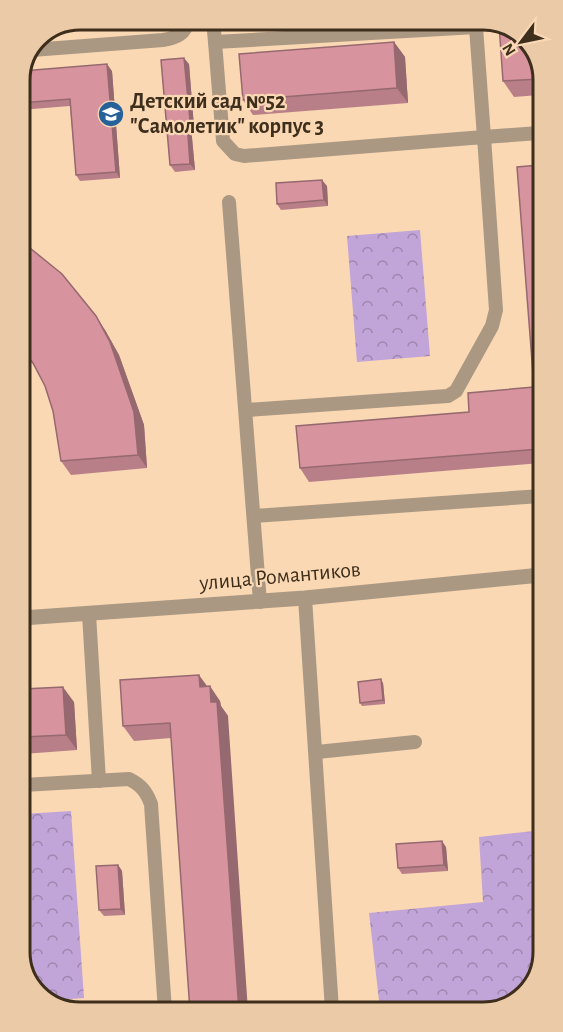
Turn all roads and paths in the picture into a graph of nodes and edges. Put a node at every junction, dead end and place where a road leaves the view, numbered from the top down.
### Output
1 (185, 30) edge
2 (214, 30) edge
3 (380, 30) edge
4 (476, 30) edge
5 (215, 42) junction
6 (41, 49) edge
7 (533, 133) edge
8 (484, 137) junction
9 (230, 202) dead end
10 (247, 410) junction
11 (533, 497) edge
12 (254, 516) junction
13 (533, 575) edge
14 (306, 598) junction
15 (260, 602) junction
16 (88, 614) junction
17 (30, 618) edge
18 (415, 742) dead end
19 (317, 752) junction
20 (99, 781) junction
21 (30, 785) edge
22 (164, 1002) edge
23 (332, 1002) edge

1 - 6 lane
2 - 5 lane
3 - 5 lane
4 - 8 lane
5 - 8 lane
7 - 8 lane
8 - 10 lane
9 - 10 lane
10 - 12 lane
11 - 12 lane
12 - 15 lane
13 - 14 street, улица Романтиков
14 - 15 street, улица Романтиков
14 - 19 lane
15 - 16 street, улица Романтиков
16 - 17 street, улица Романтиков
16 - 20 lane
18 - 19 lane
19 - 23 lane
20 - 21 lane
20 - 22 lane

